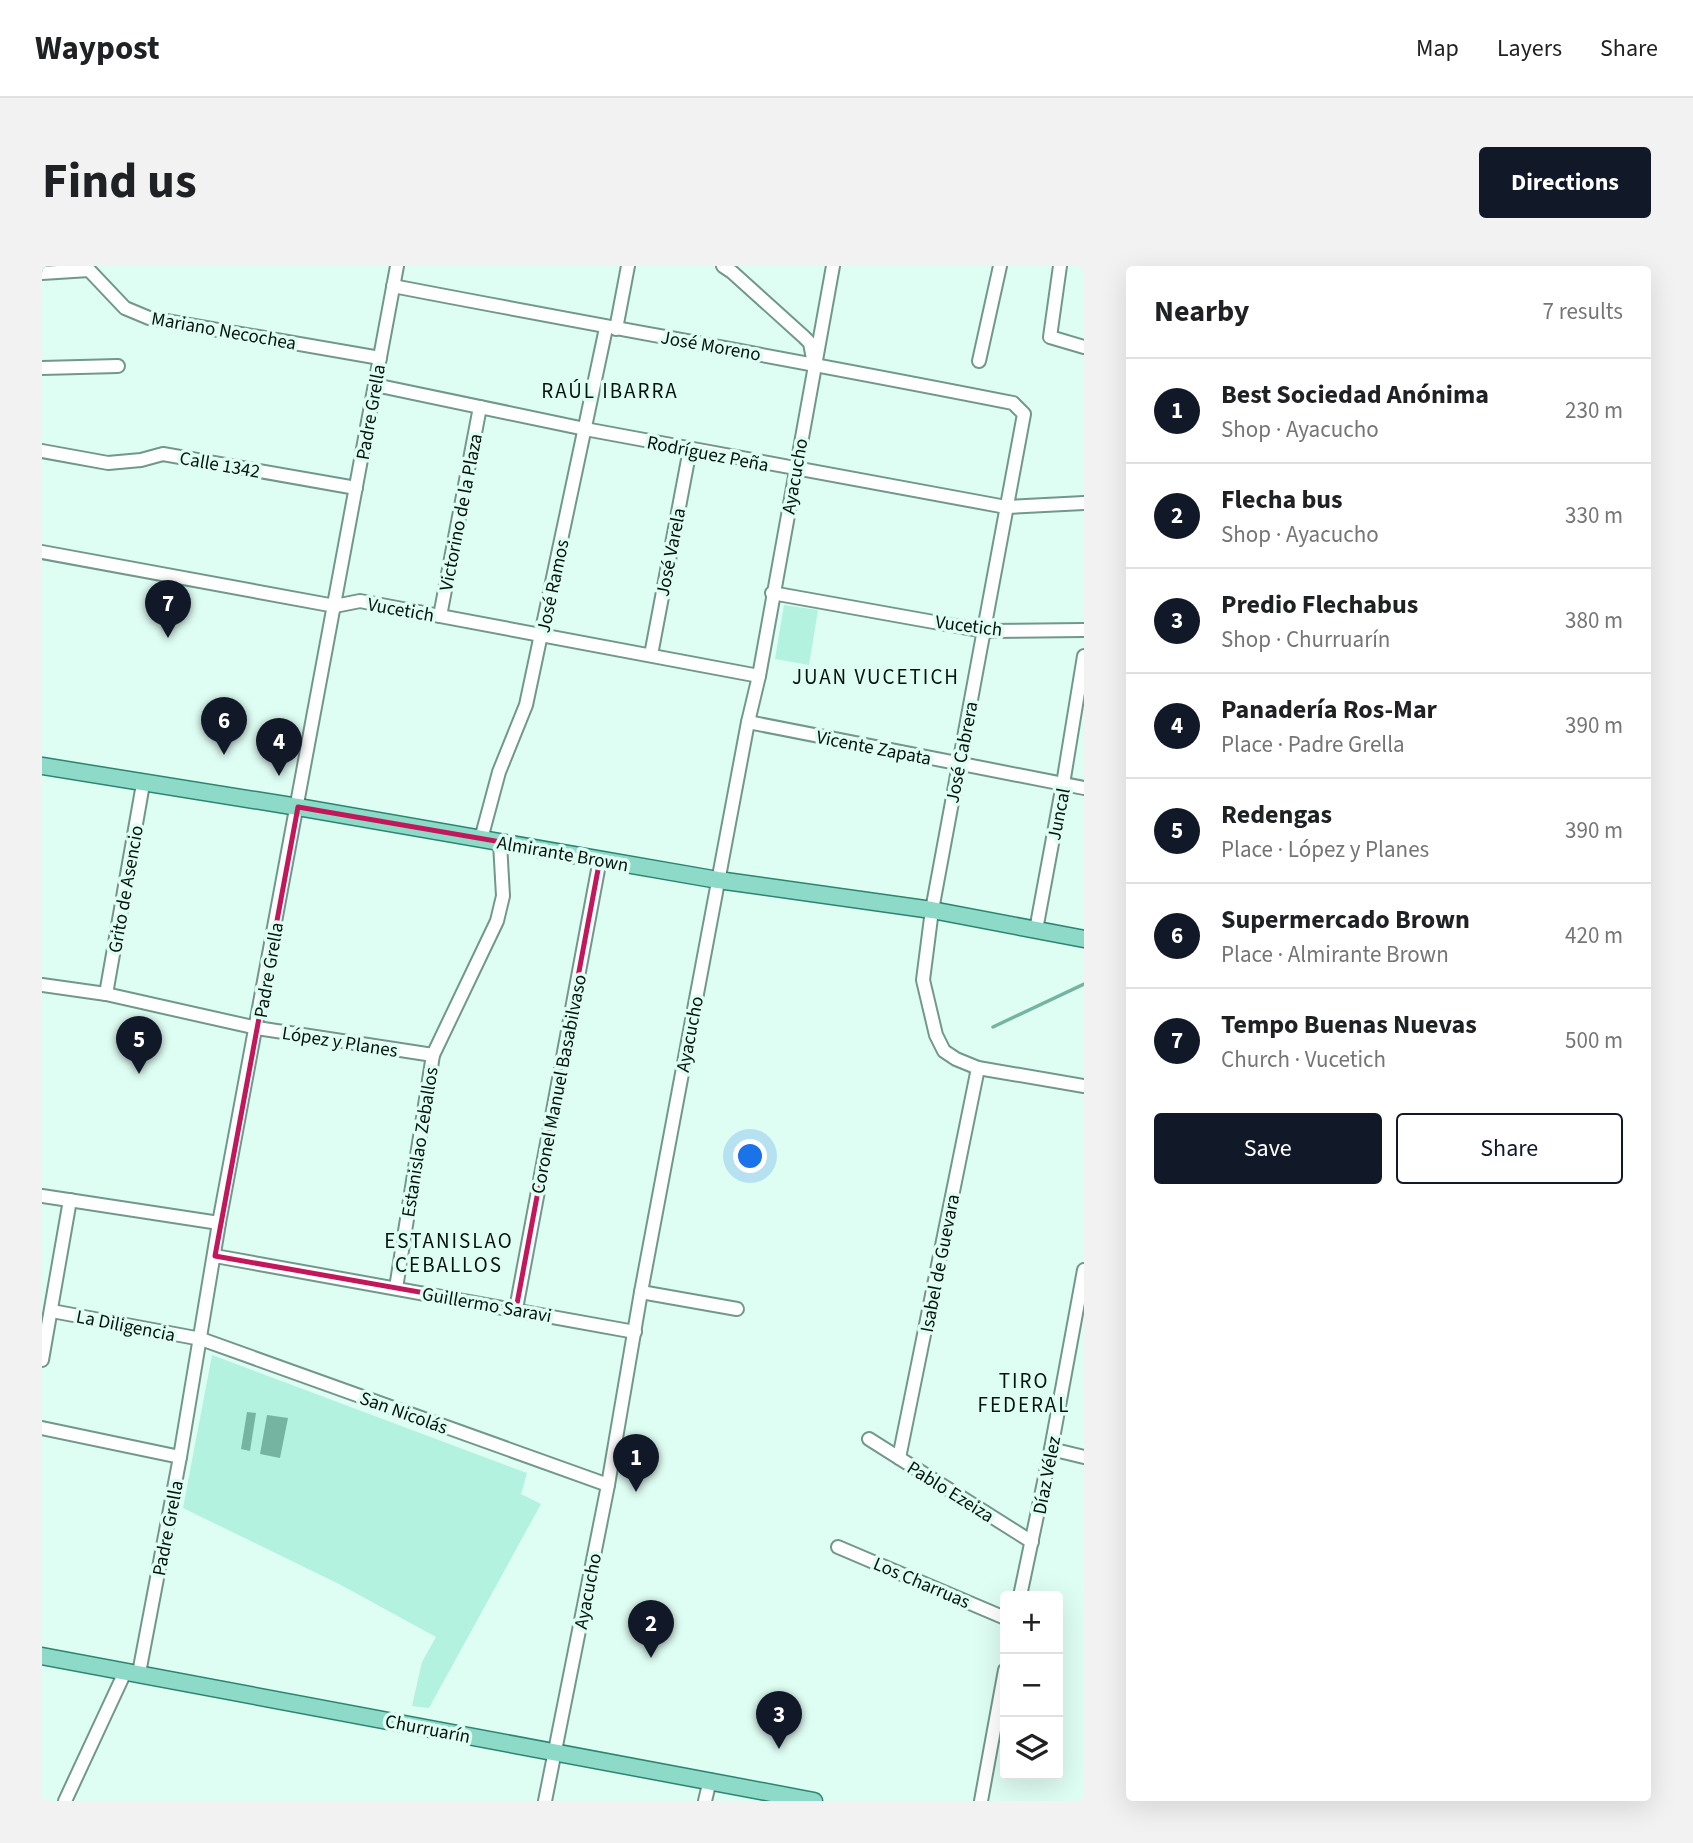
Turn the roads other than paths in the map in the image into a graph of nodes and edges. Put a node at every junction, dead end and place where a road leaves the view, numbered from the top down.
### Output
1 (397, 266) edge
2 (628, 266) edge
3 (833, 266) edge
4 (1000, 266) edge
5 (1060, 266) edge
6 (730, 268) edge
7 (42, 274) edge
8 (393, 286) junction
9 (611, 328) junction
10 (1084, 347) edge
11 (380, 358) junction
12 (979, 361) dead end
13 (814, 363) junction
14 (118, 366) dead end
15 (42, 368) edge
16 (375, 385) junction
17 (480, 407) junction
18 (1024, 414) joint
19 (585, 429) junction
20 (690, 449) junction
21 (42, 451) edge
22 (796, 469) junction
23 (356, 488) junction
24 (1084, 503) edge
25 (1006, 507) junction
26 (42, 552) edge
27 (772, 593) junction
28 (335, 606) junction
29 (440, 616) junction
30 (1084, 630) edge
31 (984, 631) junction
32 (542, 635) junction
33 (651, 655) junction
34 (1084, 656) edge
35 (759, 676) junction
36 (748, 722) junction
37 (958, 764) junction
38 (42, 766) edge
39 (143, 783) junction
40 (1063, 784) junction
41 (1084, 788) edge
42 (298, 807) junction
43 (481, 839) junction
44 (500, 842) junction
45 (600, 859) junction
46 (718, 880) junction
47 (932, 910) junction
48 (1036, 930) junction
49 (1084, 939) edge
50 (42, 985) edge
51 (106, 994) junction
52 (257, 1028) junction
53 (433, 1055) junction
54 (978, 1068) junction
55 (1084, 1086) edge
56 (42, 1196) edge
57 (70, 1200) junction
58 (219, 1223) junction
59 (215, 1256) junction
60 (1084, 1270) edge
61 (396, 1288) junction
62 (642, 1292) junction
63 (516, 1309) junction
64 (737, 1309) dead end
65 (52, 1311) junction
66 (635, 1332) junction
67 (201, 1339) junction
68 (42, 1360) edge
69 (42, 1428) edge
70 (869, 1439) dead end
71 (1051, 1449) junction
72 (180, 1457) junction
73 (1084, 1457) edge
74 (899, 1458) junction
75 (608, 1485) junction
76 (1032, 1542) junction
77 (838, 1546) dead end
78 (1021, 1591) edge
79 (1000, 1616) edge
80 (42, 1656) edge
81 (132, 1673) junction
82 (1000, 1697) edge
83 (555, 1751) junction
84 (710, 1780) junction
85 (65, 1801) edge
86 (545, 1801) edge
87 (705, 1801) edge
88 (814, 1801) edge
89 (981, 1801) edge

1 - 8 street, Padre Grella
2 - 9 street, José Ramos
3 - 13 street, Ayacucho
4 - 12 street
5 - 10 street
6 - 13 street
7 - 11 street, Mariano Necochea
8 - 9 street, José Moreno
8 - 11 street, Padre Grella
9 - 13 street, José Moreno
9 - 19 street, José Ramos
11 - 16 street, Padre Grella
13 - 18 street, José Moreno
13 - 22 street, Ayacucho
14 - 15 street
16 - 17 street, Rodríguez Peña
16 - 23 street, Padre Grella
17 - 19 street, Rodríguez Peña
17 - 29 street, Victorino de la Plaza
18 - 25 street, José Cabrera
19 - 20 street, Rodríguez Peña
19 - 32 street, José Ramos
20 - 22 street, Rodríguez Peña
20 - 33 street, José Varela
21 - 23 street, Calle 1342
22 - 25 street, Rodríguez Peña
22 - 27 street, Ayacucho
23 - 28 street, Padre Grella
24 - 25 street, Rodríguez Peña
25 - 31 street, José Cabrera
26 - 28 street, Vucetich
27 - 31 street, Vucetich
27 - 35 street, Ayacucho
28 - 29 street, Vucetich
28 - 42 street, Padre Grella
29 - 32 street, Vucetich
30 - 31 street, Vucetich
31 - 37 street, José Cabrera
32 - 33 street, Vucetich
32 - 43 street, José Ramos
33 - 35 street, Vucetich
34 - 40 street, Juncal
35 - 36 street, Ayacucho
36 - 37 street, Vicente Zapata
36 - 46 street, Ayacucho
37 - 40 street, Vicente Zapata
37 - 47 street, José Cabrera
38 - 39 main road, Almirante Brown
39 - 42 main road, Almirante Brown
39 - 51 street, Grito de Asencio
40 - 41 street, Vicente Zapata
40 - 48 street, Juncal
42 - 43 main road, Almirante Brown
42 - 52 street, Padre Grella
43 - 44 main road, Almirante Brown
44 - 45 main road, Almirante Brown
44 - 53 street, Estanislao Zeballos
45 - 46 main road, Almirante Brown
45 - 63 street, Coronel Manuel Basabilvaso
46 - 47 main road, Almirante Brown
46 - 62 street, Ayacucho
47 - 48 main road, Almirante Brown
47 - 54 street, José Cabrera
48 - 49 main road, Almirante Brown
50 - 51 street, López y Planes
51 - 52 street, López y Planes
52 - 53 street, López y Planes
52 - 58 street, Padre Grella
53 - 61 street, Estanislao Zeballos
54 - 55 street, José Cabrera
54 - 74 street, Isabel de Guevara
56 - 57 street
57 - 58 street
57 - 65 street
58 - 59 street, Padre Grella
59 - 61 street, Guillermo Saravi
59 - 67 street, Padre Grella
60 - 71 street, Díaz Vélez
61 - 63 street, Guillermo Saravi
62 - 64 street
62 - 66 street, Ayacucho
63 - 66 street, Guillermo Saravi
65 - 67 street, La Diligencia
65 - 68 street
66 - 75 street, Ayacucho
67 - 72 street, Padre Grella
67 - 75 street, San Nicolás
69 - 72 street
70 - 74 street, Pablo Ezeiza
71 - 73 street
71 - 76 street, Díaz Vélez
72 - 81 street, Padre Grella
74 - 76 street, Pablo Ezeiza
75 - 83 street, Ayacucho
76 - 78 street, Díaz Vélez
77 - 79 street, Los Charruas
80 - 81 main road, Churruarín
81 - 83 main road, Churruarín
81 - 85 street, Padre Grella
82 - 89 street
83 - 84 main road, Churruarín
83 - 86 street, Ayacucho
84 - 87 street
84 - 88 main road, Churruarín

